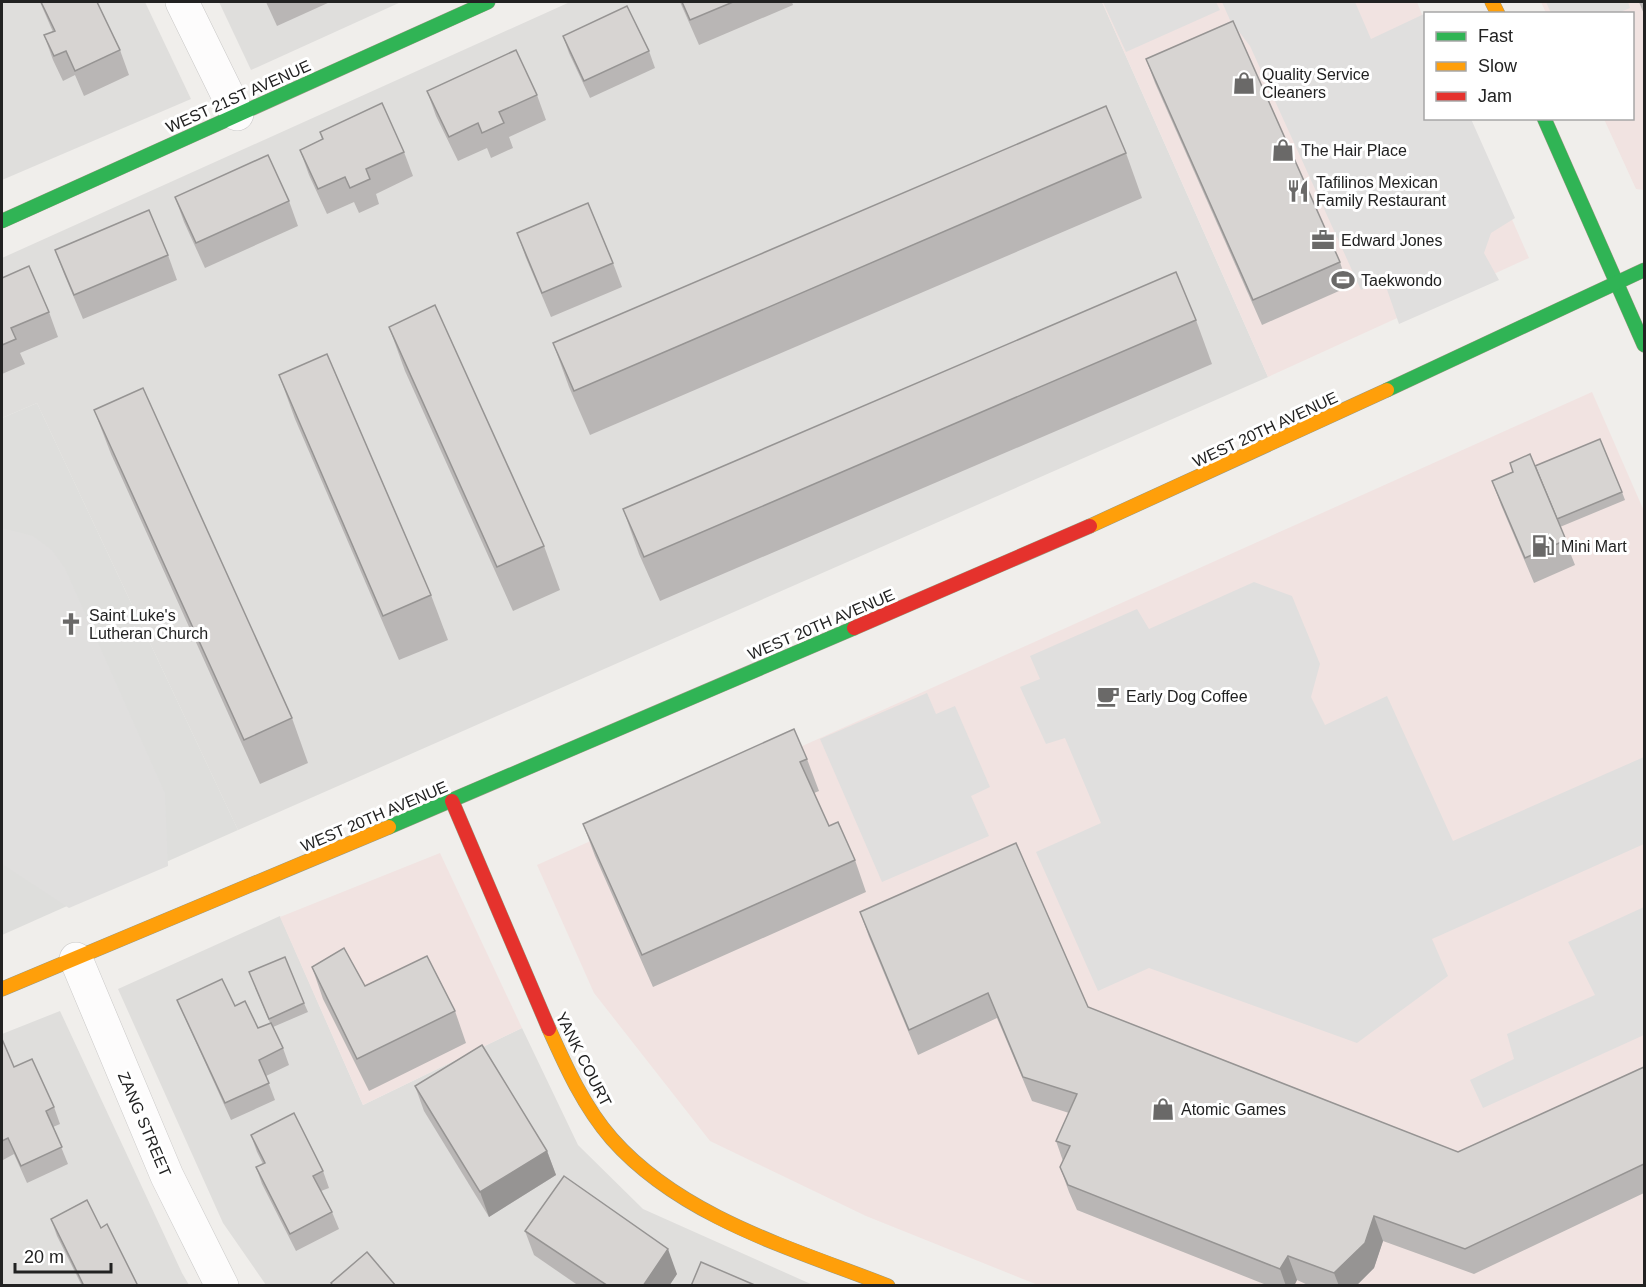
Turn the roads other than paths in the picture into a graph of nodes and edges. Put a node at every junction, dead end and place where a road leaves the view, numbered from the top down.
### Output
1 (182, 2) edge
2 (488, 2) edge
3 (237, 114) junction
4 (1545, 120) edge
5 (2, 221) edge
6 (1644, 270) edge
7 (1617, 282) junction
8 (1644, 345) edge
9 (452, 801) junction
10 (76, 959) junction
11 (2, 989) edge
12 (222, 1286) edge
13 (888, 1286) edge

1 - 3 street
2 - 3 street, WEST 21ST AVENUE
3 - 5 street, WEST 21ST AVENUE
4 - 7 street
6 - 7 street, WEST 20TH AVENUE
7 - 8 street
7 - 9 street, WEST 20TH AVENUE
9 - 10 street, WEST 20TH AVENUE
9 - 13 street, YANK COURT
10 - 11 street, WEST 20TH AVENUE
10 - 12 street, ZANG STREET

